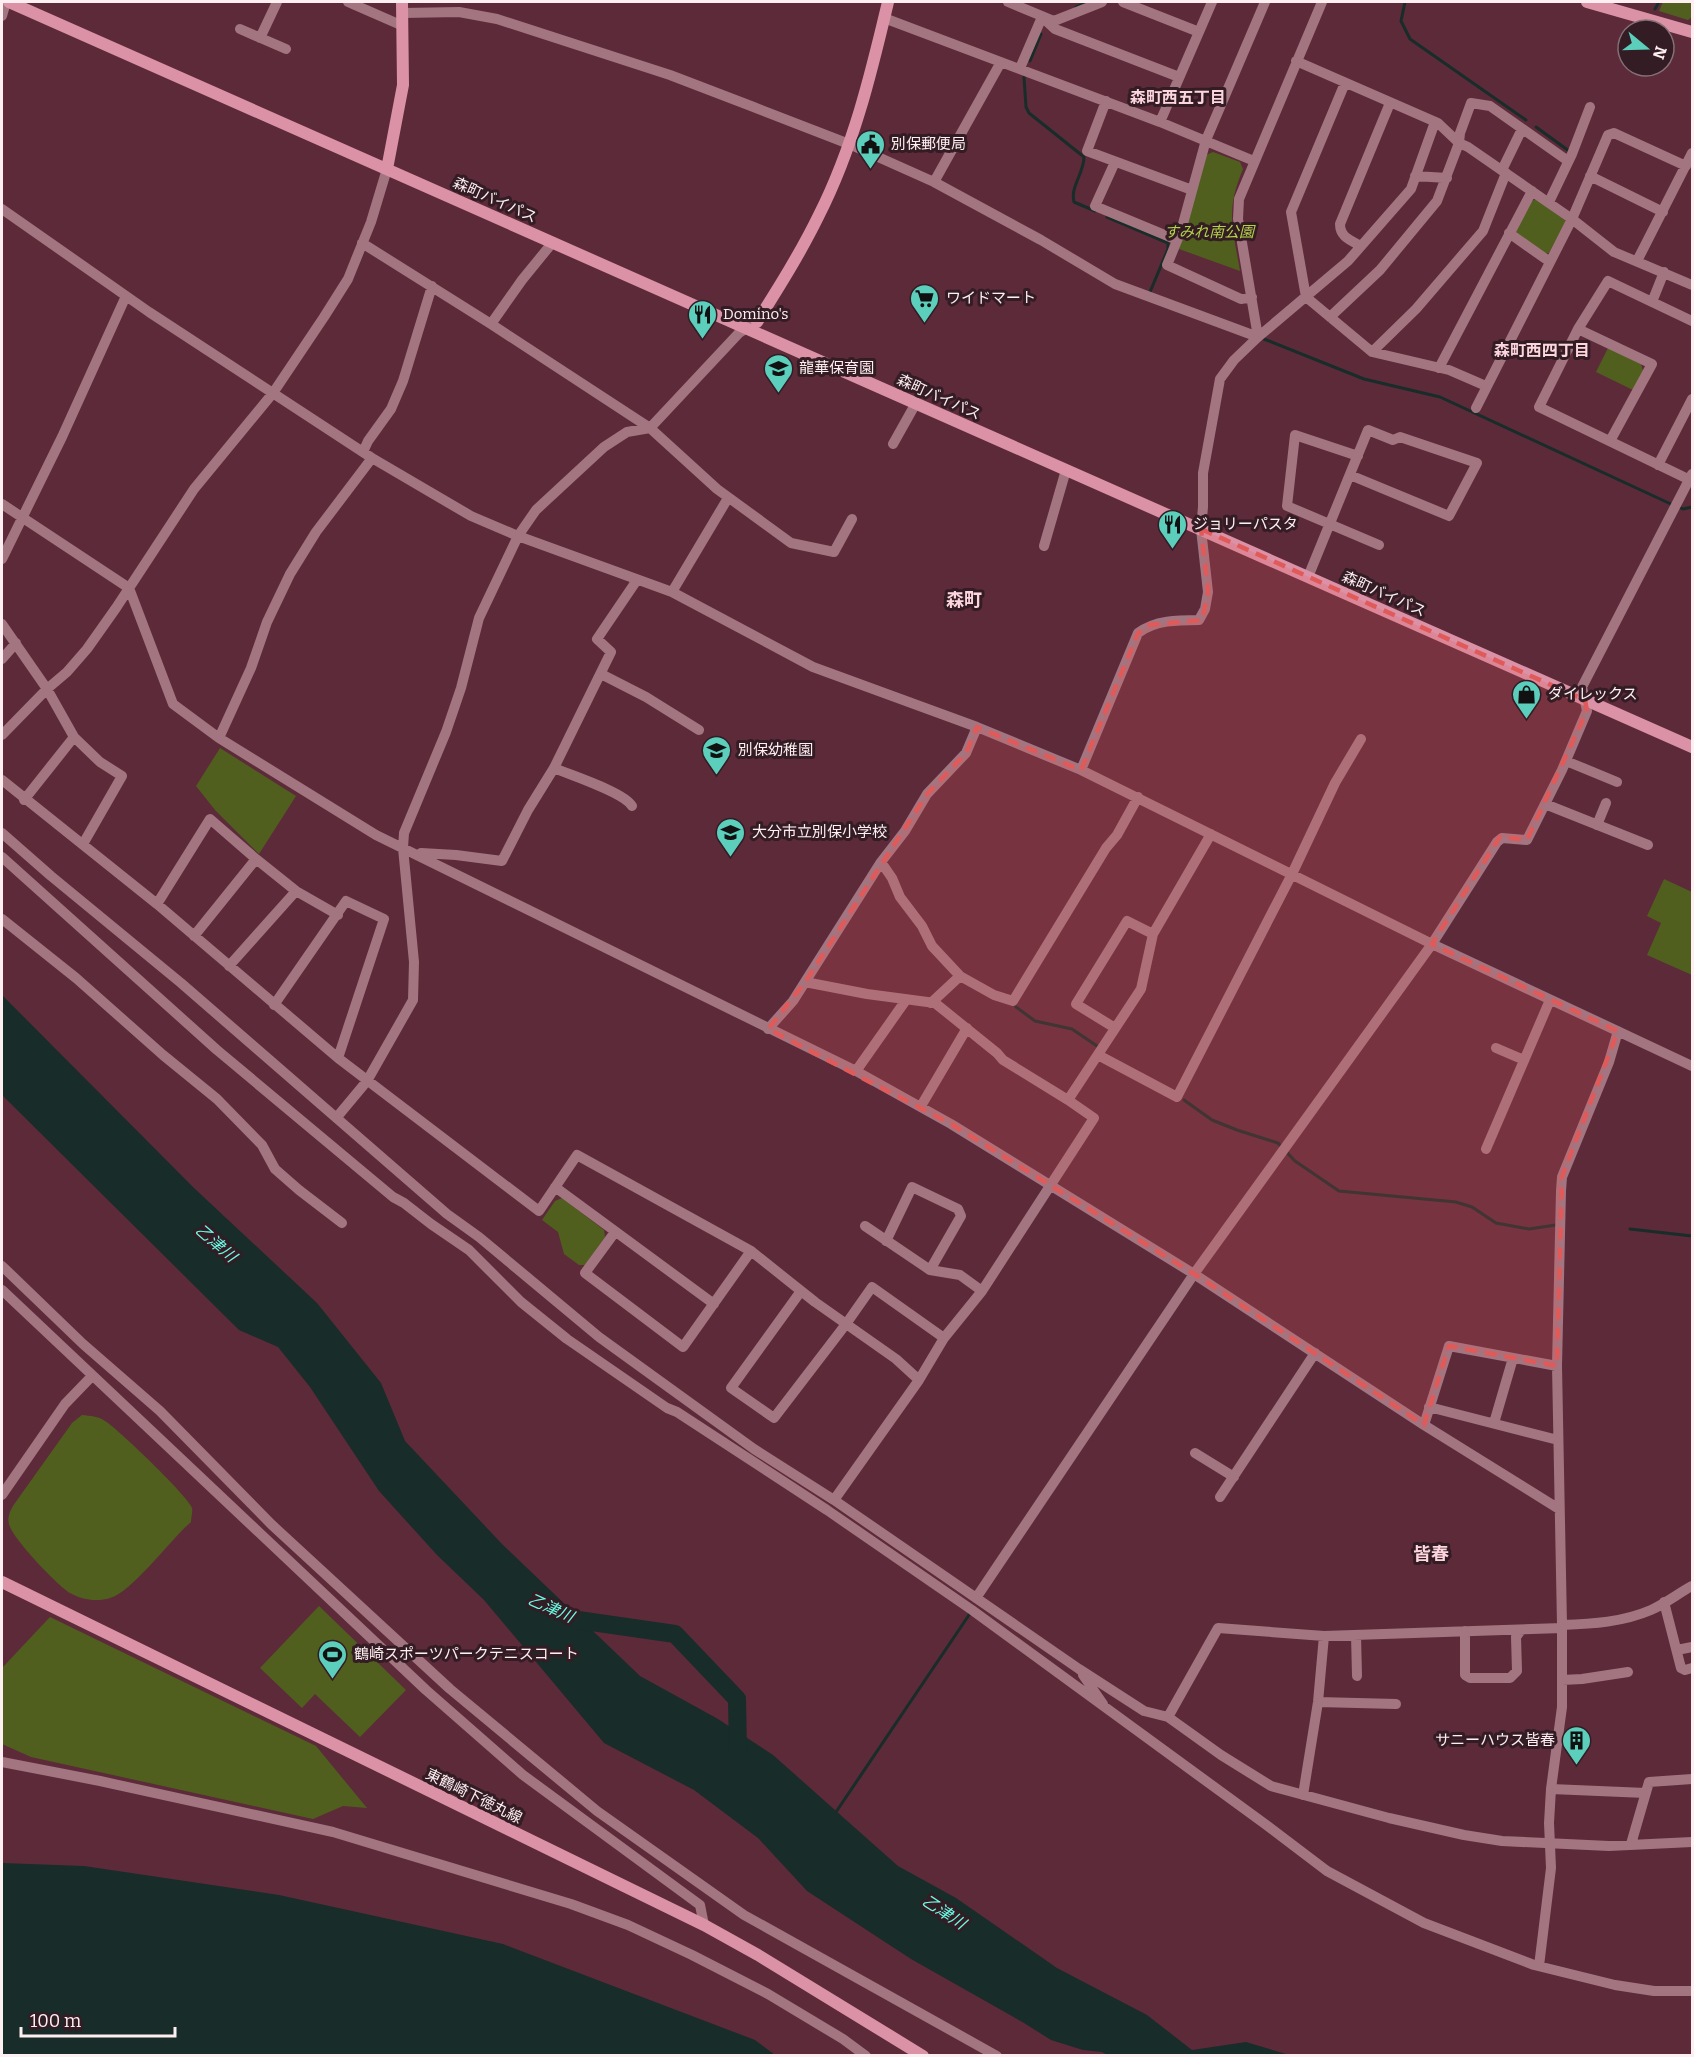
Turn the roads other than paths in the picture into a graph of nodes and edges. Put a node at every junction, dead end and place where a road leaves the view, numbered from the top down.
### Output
1 (8, 2) edge
2 (277, 2) edge
3 (348, 2) edge
4 (888, 2) edge
5 (1008, 2) edge
6 (1102, 2) edge
7 (1123, 2) edge
8 (1212, 2) edge
9 (1265, 2) edge
10 (1308, 2) edge
11 (1589, 2) edge
12 (1321, 4) edge
13 (1620, 6) edge
14 (459, 7) edge
15 (402, 14) edge
16 (2, 16) edge
17 (1042, 17) junction
18 (884, 18) junction
19 (240, 29) dead end
20 (1198, 32) junction
21 (1692, 32) edge
22 (260, 38) junction
23 (286, 49) dead end
24 (1001, 62) junction
25 (1296, 62) junction
26 (1020, 68) junction
27 (1179, 77) junction
28 (1345, 83) junction
29 (1106, 101) junction
30 (1390, 103) junction
31 (1590, 107) dead end
32 (1160, 122) junction
33 (1435, 122) junction
34 (1522, 129) junction
35 (1206, 141) junction
36 (1459, 143) junction
37 (849, 144) junction
38 (1692, 153) edge
39 (1254, 160) junction
40 (1568, 161) junction
41 (1115, 162) junction
42 (1686, 166) junction
43 (387, 169) junction
44 (1504, 171) junction
45 (1415, 176) junction
46 (1590, 176) junction
47 (1447, 178) junction
48 (934, 182) junction
49 (1192, 190) junction
50 (1532, 191) junction
51 (1549, 202) junction
52 (2, 209) edge
53 (1663, 212) junction
54 (1572, 219) junction
55 (1509, 234) junction
56 (1177, 240) junction
57 (553, 242) junction
58 (362, 243) junction
59 (1361, 246) junction
60 (1637, 261) junction
61 (1550, 262) junction
62 (1664, 272) junction
63 (1692, 282) edge
64 (432, 286) junction
65 (126, 296) junction
66 (1252, 297) junction
67 (1306, 297) junction
68 (1652, 302) junction
69 (1330, 317) junction
70 (1692, 321) edge
71 (491, 324) junction
72 (752, 325) junction
73 (1578, 329) junction
74 (1258, 337) junction
75 (1372, 352) junction
76 (1439, 368) junction
77 (1486, 386) junction
78 (273, 393) junction
79 (1692, 399) edge
80 (916, 403) junction
81 (1476, 408) dead end
82 (651, 428) junction
83 (1610, 441) junction
84 (893, 444) dead end
85 (368, 455) junction
86 (1358, 456) junction
87 (1658, 465) junction
88 (1066, 470) junction
89 (1350, 475) junction
90 (1691, 477) edge
91 (728, 498) junction
92 (2, 504) edge
93 (22, 518) junction
94 (852, 519) dead end
95 (1330, 524) junction
96 (1201, 529) junction
97 (518, 536) junction
98 (1379, 545) dead end
99 (1044, 546) dead end
100 (2, 559) edge
101 (1308, 577) junction
102 (637, 580) junction
103 (129, 588) junction
104 (672, 592) junction
105 (2, 624) edge
106 (15, 643) junction
107 (2, 659) edge
108 (601, 674) junction
109 (47, 689) junction
110 (1585, 699) junction
111 (977, 727) junction
112 (699, 730) dead end
113 (2, 735) edge
114 (74, 737) junction
115 (219, 738) junction
116 (1361, 739) dead end
117 (1692, 747) edge
118 (1566, 761) junction
119 (554, 768) junction
120 (1081, 770) junction
121 (2, 780) edge
122 (1617, 782) dead end
123 (1138, 797) junction
124 (24, 800) junction
125 (1606, 803) dead end
126 (1545, 804) junction
127 (632, 806) dead end
128 (1597, 825) junction
129 (2, 832) edge
130 (1211, 834) junction
131 (83, 844) junction
132 (1648, 845) dead end
133 (403, 848) junction
134 (415, 853) junction
135 (2, 857) edge
136 (256, 859) junction
137 (881, 862) junction
138 (1292, 874) junction
139 (296, 891) junction
140 (157, 904) junction
141 (338, 915) junction
142 (2, 919) edge
143 (1153, 934) junction
144 (194, 936) junction
145 (1432, 944) junction
146 (229, 966) junction
147 (960, 976) junction
148 (805, 982) junction
149 (906, 1000) junction
150 (1550, 1000) junction
151 (931, 1003) junction
152 (274, 1005) junction
153 (967, 1028) junction
154 (1115, 1028) junction
155 (768, 1029) junction
156 (1618, 1031) junction
157 (1496, 1048) dead end
158 (1098, 1055) junction
159 (338, 1058) junction
160 (1524, 1060) junction
161 (1692, 1066) edge
162 (856, 1071) junction
163 (367, 1081) junction
164 (1068, 1100) junction
165 (921, 1106) junction
166 (337, 1117) junction
167 (1486, 1149) dead end
168 (1051, 1186) junction
169 (555, 1187) junction
170 (342, 1222) dead end
171 (865, 1226) dead end
172 (615, 1232) junction
173 (886, 1240) junction
174 (751, 1251) junction
175 (2, 1266) edge
176 (930, 1270) junction
177 (1194, 1274) junction
178 (2, 1290) edge
179 (801, 1291) junction
180 (982, 1291) junction
181 (714, 1304) junction
182 (846, 1324) junction
183 (944, 1338) junction
184 (1315, 1353) junction
185 (1513, 1358) junction
186 (1557, 1366) junction
187 (92, 1376) junction
188 (919, 1380) junction
189 (1430, 1407) junction
190 (1494, 1424) junction
191 (1424, 1425) junction
192 (1558, 1440) junction
193 (1195, 1453) dead end
194 (1234, 1477) junction
195 (2, 1495) edge
196 (1220, 1497) dead end
197 (834, 1500) junction
198 (1559, 1509) junction
199 (2, 1582) edge
200 (1692, 1586) edge
201 (976, 1598) junction
202 (1664, 1602) junction
203 (1562, 1627) junction
204 (1521, 1630) junction
205 (1465, 1631) junction
206 (1356, 1635) junction
207 (1324, 1636) junction
208 (1692, 1647) edge
209 (1677, 1650) junction
210 (1692, 1668) edge
211 (1079, 1670) junction
212 (1628, 1672) dead end
213 (1357, 1676) dead end
214 (1562, 1680) junction
215 (1318, 1702) junction
216 (1396, 1704) dead end
217 (1108, 1711) junction
218 (1168, 1718) junction
219 (2, 1762) edge
220 (1692, 1779) edge
221 (1551, 1789) junction
222 (1646, 1793) junction
223 (1302, 1795) junction
224 (1692, 1842) edge
225 (1550, 1843) junction
226 (1631, 1844) junction
227 (704, 1925) junction
228 (1539, 1966) junction
229 (1692, 1991) edge
230 (866, 2055) edge
231 (923, 2055) edge
232 (997, 2055) edge

1 - 16 street
1 - 43 main road, 森町バイパス
2 - 22 street
3 - 15 street
4 - 18 main road
5 - 17 street
6 - 17 street
7 - 20 street
8 - 20 street
9 - 35 street
10 - 12 street
11 - 13 main road
12 - 25 street
13 - 21 main road
14 - 15 street
14 - 37 street
15 - 43 main road
17 - 26 street
17 - 27 street
18 - 24 street
18 - 37 main road
19 - 22 street
20 - 27 street
22 - 23 street
24 - 26 street
24 - 48 street
25 - 28 street
25 - 39 street
26 - 29 street
27 - 32 street
28 - 30 street
28 - 67 street
29 - 32 street
29 - 41 street
30 - 33 street
30 - 59 street
31 - 40 street
32 - 35 street
33 - 36 street
33 - 45 street
34 - 36 street
34 - 40 street
34 - 44 street
35 - 39 street
35 - 49 street
36 - 44 street
36 - 47 street
37 - 48 street
37 - 72 main road
38 - 42 street
39 - 66 street
40 - 51 street
41 - 49 street
41 - 56 street
42 - 46 street
42 - 53 street
43 - 57 main road, 森町バイパス
43 - 58 street
44 - 50 street
44 - 75 street
45 - 47 street
45 - 59 street
46 - 53 street
46 - 54 street
47 - 69 street
48 - 74 street
49 - 56 street
50 - 51 street
50 - 55 street
51 - 54 street
52 - 65 street
53 - 60 street
54 - 60 street
54 - 61 street
55 - 61 street
55 - 76 street
56 - 66 street
57 - 71 street
57 - 72 main road, 森町バイパス
58 - 64 street
58 - 78 street
59 - 67 street
60 - 62 street
61 - 77 street
62 - 63 street
62 - 68 street
64 - 71 street
64 - 85 street
65 - 78 street
65 - 93 street
66 - 74 street
67 - 69 street
67 - 74 street
68 - 70 street
68 - 73 street
69 - 75 street
71 - 82 street
72 - 80 main road, 森町バイパス
72 - 82 street
73 - 83 street
73 - 83 street
74 - 96 street
75 - 76 street
76 - 77 street
77 - 81 street
78 - 85 street
78 - 103 street
79 - 87 street
80 - 84 street
80 - 88 main road, 森町バイパス
82 - 91 street
82 - 97 street
83 - 87 street
85 - 97 street
85 - 115 street
86 - 89 street
86 - 89 street
86 - 95 street
87 - 90 street
88 - 96 main road, 森町バイパス
88 - 99 street
89 - 95 street
90 - 110 street
91 - 94 street
91 - 104 street
92 - 93 street
93 - 100 street
93 - 103 street
95 - 98 street
95 - 101 street
96 - 101 main road, 森町バイパス
96 - 120 street
97 - 102 street
97 - 133 street
101 - 110 main road, 森町バイパス
102 - 104 street
102 - 108 street
103 - 109 street
103 - 115 street
104 - 111 street
105 - 106 street
106 - 107 street
106 - 109 street
108 - 112 street
108 - 119 street
109 - 113 street
109 - 114 street
110 - 117 main road, 森町バイパス
110 - 118 street
111 - 120 street
111 - 137 street
114 - 124 street
114 - 131 street
115 - 133 street
116 - 138 street
118 - 122 street
118 - 126 street
119 - 127 street
119 - 134 street
120 - 123 street
121 - 124 street
123 - 130 street
123 - 147 street
124 - 131 street
125 - 128 street
126 - 128 street
126 - 145 street
128 - 132 street
129 - 166 street
130 - 138 street
130 - 143 street
131 - 140 street
133 - 134 street
133 - 163 street
134 - 155 street
135 - 217 street
136 - 139 street
136 - 140 street
136 - 144 street
137 - 147 street
137 - 148 street
138 - 145 street
138 - 158 street
139 - 141 street
139 - 146 street
140 - 144 street
141 - 152 street
141 - 159 street
142 - 170 street
143 - 154 street
143 - 154 street
144 - 146 street
145 - 150 street
145 - 177 street
146 - 152 street
147 - 151 street
148 - 149 street
148 - 155 street
149 - 151 street
149 - 162 street
150 - 156 street
150 - 160 street
151 - 153 street
152 - 159 street
153 - 164 street
153 - 165 street
154 - 158 street
155 - 162 street
156 - 161 street
156 - 186 street
157 - 160 street
158 - 164 street
159 - 163 street
160 - 167 street
162 - 165 street
163 - 166 street
163 - 169 street
164 - 168 street
165 - 168 street
166 - 197 street
168 - 177 street
168 - 180 street
169 - 172 street
169 - 174 street
171 - 173 street
172 - 181 street
172 - 181 street
173 - 176 street
173 - 176 street
174 - 179 street
174 - 181 street
175 - 232 street
176 - 180 street
177 - 184 street
177 - 201 street
178 - 187 street
179 - 182 street
179 - 182 street
180 - 183 street
182 - 183 street
182 - 188 street
183 - 188 street
184 - 191 street
184 - 194 street
185 - 186 street
185 - 189 street
185 - 190 street
186 - 192 street
187 - 195 street
187 - 227 street
188 - 197 street
189 - 190 street
189 - 191 street
190 - 192 street
191 - 198 street
192 - 198 street
193 - 194 street
194 - 196 street
197 - 201 street
198 - 203 street
199 - 227 main road, 東鶴崎下徳丸線
200 - 202 street
201 - 211 street
202 - 203 street
202 - 209 street
203 - 204 street
203 - 214 street
204 - 205 street
204 - 205 street
205 - 206 street
206 - 207 street
206 - 213 street
207 - 215 street
207 - 218 street
208 - 209 street
209 - 210 street
211 - 217 street
211 - 218 street
212 - 214 street
214 - 221 street
215 - 216 street
215 - 223 street
217 - 228 street
218 - 223 street
219 - 230 street
220 - 222 street
221 - 222 street
221 - 225 street
222 - 226 street
223 - 225 street
224 - 226 street
225 - 226 street
225 - 228 street
227 - 231 main road, 東鶴崎下徳丸線
228 - 229 street

